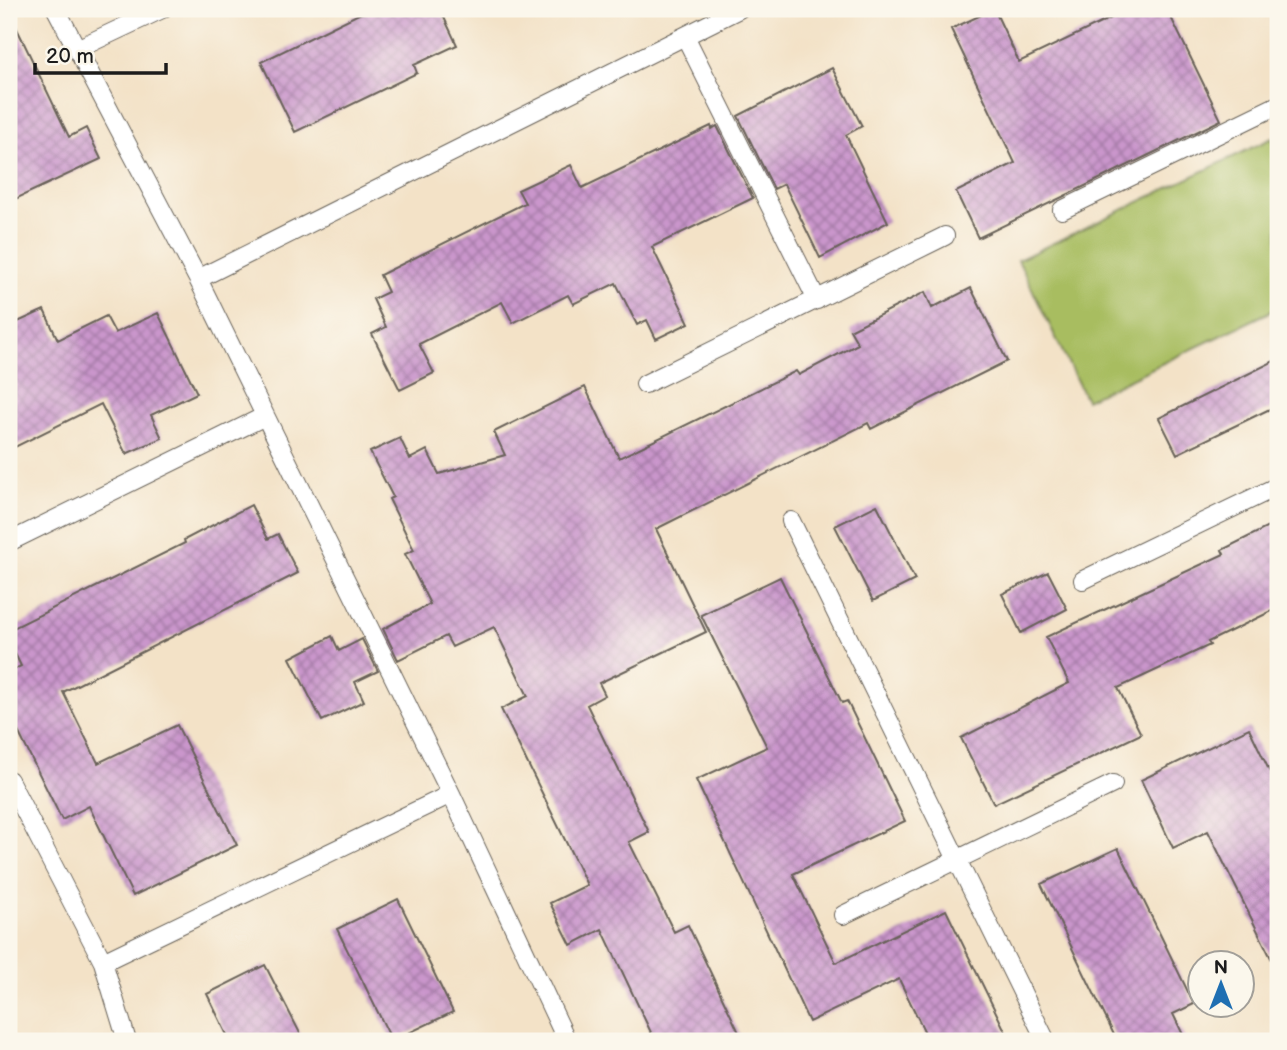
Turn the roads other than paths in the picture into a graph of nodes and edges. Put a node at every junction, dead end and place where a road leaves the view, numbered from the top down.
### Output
1 (56, 9) edge
2 (162, 9) edge
3 (740, 9) edge
4 (685, 36) junction
5 (77, 49) junction
6 (1278, 105) edge
7 (1062, 210) dead end
8 (945, 236) dead end
9 (198, 279) junction
10 (817, 300) junction
11 (645, 384) dead end
12 (265, 416) junction
13 (1278, 486) edge
14 (791, 521) dead end
15 (9, 541) edge
16 (1083, 580) dead end
17 (9, 780) edge
18 (1113, 783) dead end
19 (451, 794) junction
20 (957, 859) junction
21 (843, 915) dead end
22 (103, 962) junction
23 (127, 1041) edge
24 (567, 1041) edge
25 (1046, 1041) edge

1 - 5 lane
2 - 5 lane
3 - 4 lane
4 - 9 lane
4 - 10 lane
5 - 9 lane
6 - 7 lane
8 - 10 lane
9 - 12 lane
10 - 11 lane
12 - 15 lane
12 - 19 lane
13 - 16 lane
14 - 20 lane
17 - 22 lane
18 - 20 lane
19 - 22 lane
19 - 24 lane
20 - 21 lane
20 - 25 lane
22 - 23 lane

